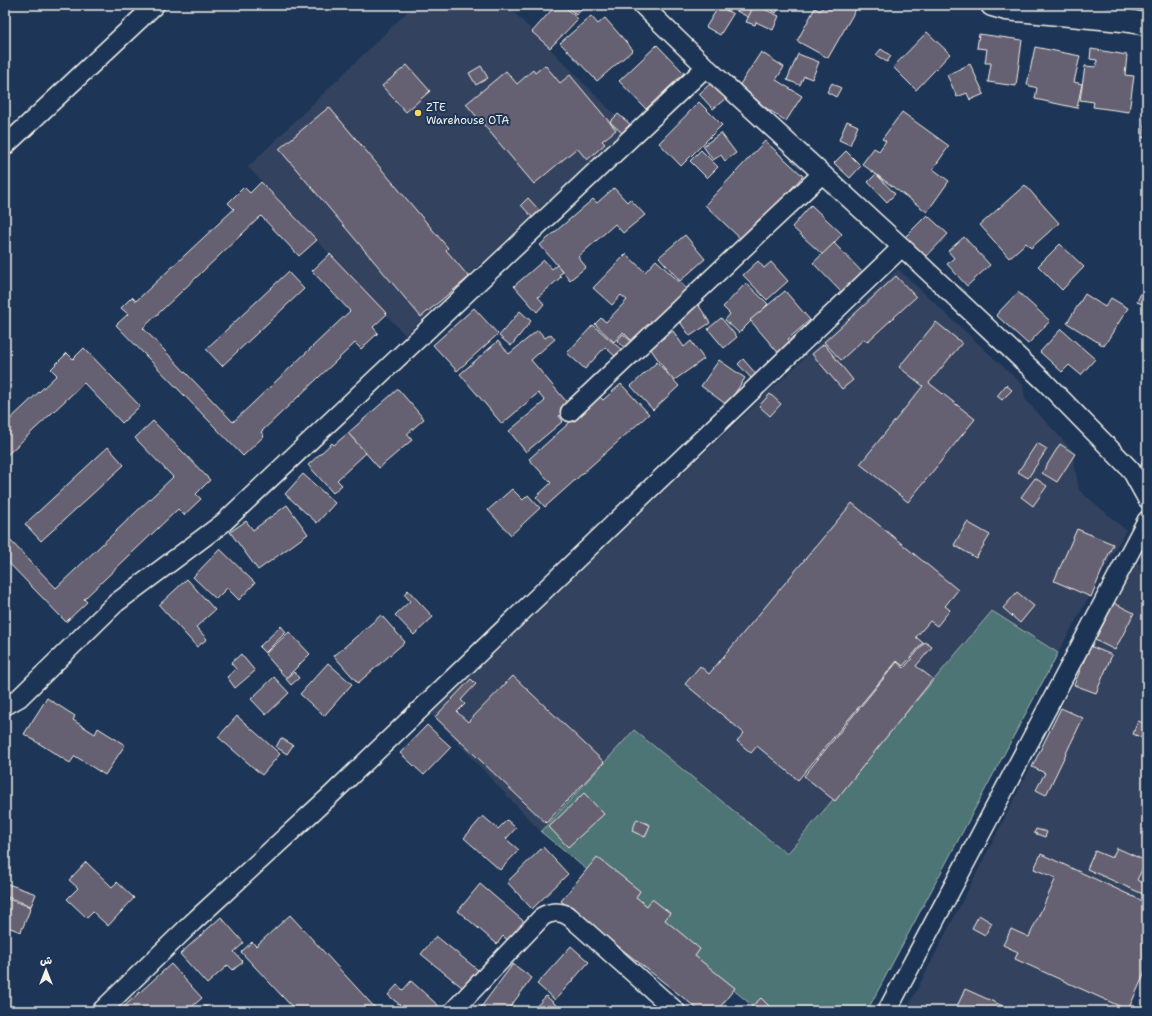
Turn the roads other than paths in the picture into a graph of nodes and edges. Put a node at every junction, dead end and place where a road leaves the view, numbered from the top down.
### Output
1 (155, 5) edge
2 (642, 5) edge
3 (992, 5) edge
4 (1122, 12) edge
5 (1147, 24) edge
6 (706, 67) junction
7 (5, 146) edge
8 (822, 174) junction
9 (902, 247) junction
10 (570, 412) dead end
11 (1147, 499) edge
12 (1147, 520) edge
13 (5, 706) edge
14 (460, 1009) edge
15 (101, 1011) edge
16 (676, 1011) edge
17 (887, 1011) edge

1 - 7 street
2 - 6 street
3 - 4 main road
4 - 5 main road
6 - 8 street
6 - 13 street
8 - 9 street
8 - 10 street
9 - 11 street
9 - 15 street
12 - 17 street
14 - 16 street

